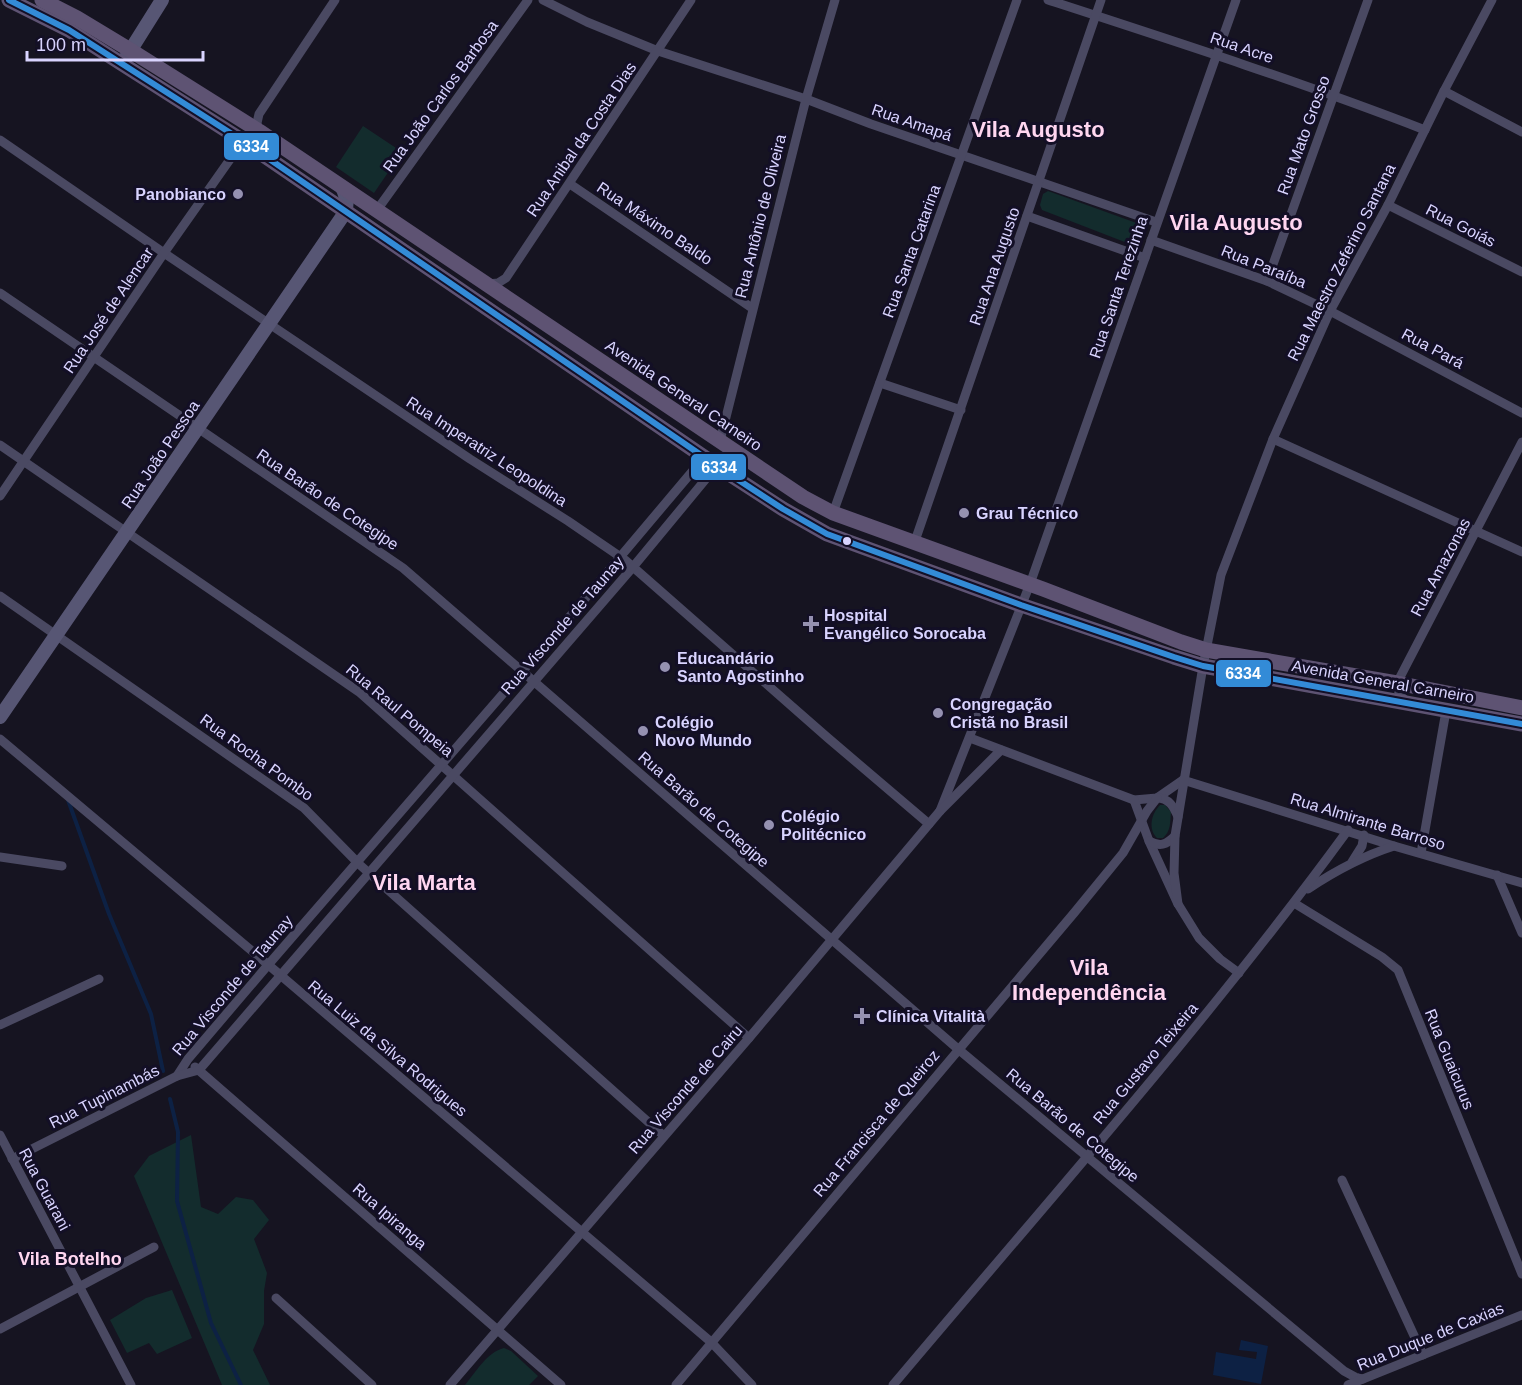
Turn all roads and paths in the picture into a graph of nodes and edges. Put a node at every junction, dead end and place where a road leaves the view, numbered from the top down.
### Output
1 (9, 0) edge
2 (42, 0) edge
3 (162, 0) edge
4 (335, 0) edge
5 (528, 0) edge
6 (543, 0) edge
7 (691, 0) edge
8 (835, 0) edge
9 (1017, 0) edge
10 (1048, 0) edge
11 (1101, 0) edge
12 (1236, 0) edge
13 (1368, 0) edge
14 (1492, 0) edge
15 (1095, 15) junction
16 (658, 51) junction
17 (1217, 54) junction
18 (126, 56) junction
19 (1444, 91) junction
20 (1334, 94) junction
21 (806, 99) junction
22 (1425, 130) junction
23 (259, 131) junction
24 (1522, 132) edge
25 (0, 140) edge
26 (243, 141) junction
27 (962, 154) junction
28 (1038, 180) junction
29 (570, 184) junction
30 (342, 187) junction
31 (1388, 205) junction
32 (377, 210) junction
33 (346, 211) junction
34 (1027, 216) junction
35 (1156, 222) junction
36 (1151, 240) junction
37 (164, 254) junction
38 (1145, 258) junction
39 (1522, 272) edge
40 (1267, 281) junction
41 (488, 284) junction
42 (0, 293) edge
43 (752, 308) junction
44 (1330, 311) junction
45 (269, 324) junction
46 (93, 358) junction
47 (880, 383) junction
48 (961, 410) junction
49 (1522, 412) edge
50 (197, 429) junction
51 (1273, 439) junction
52 (720, 441) junction
53 (1522, 442) edge
54 (0, 445) edge
55 (700, 454) junction
56 (24, 461) junction
57 (720, 468) junction
58 (0, 496) edge
59 (833, 513) junction
60 (1477, 531) junction
61 (126, 532) junction
62 (915, 541) junction
63 (1522, 552) edge
64 (621, 557) junction
65 (633, 567) junction
66 (1030, 584) junction
67 (0, 596) edge
68 (1021, 605) junction
69 (57, 635) junction
70 (1206, 650) junction
71 (1203, 666) junction
72 (522, 672) junction
73 (533, 682) junction
74 (1396, 682) junction
75 (1409, 704) junction
76 (1522, 708) edge
77 (1446, 711) junction
78 (0, 717) edge
79 (1522, 724) edge
80 (970, 738) junction
81 (0, 739) edge
82 (1001, 750) junction
83 (441, 764) junction
84 (453, 775) junction
85 (1183, 780) junction
86 (1206, 787) junction
87 (1181, 796) junction
88 (1157, 798) junction
89 (1134, 800) junction
90 (940, 811) junction
91 (1178, 818) junction
92 (1142, 820) junction
93 (929, 824) junction
94 (1348, 830) junction
95 (1174, 836) junction
96 (1364, 836) junction
97 (1149, 841) junction
98 (1394, 846) junction
99 (1123, 853) junction
100 (1421, 853) junction
101 (0, 857) edge
102 (357, 862) junction
103 (1350, 864) junction
104 (62, 866) dead end
105 (369, 873) junction
106 (1497, 875) junction
107 (1522, 883) edge
108 (1301, 894) junction
109 (1294, 903) junction
110 (1178, 904) junction
111 (1522, 933) edge
112 (832, 939) junction
113 (268, 965) junction
114 (1239, 974) junction
115 (280, 976) junction
116 (99, 978) dead end
117 (0, 1025) edge
118 (749, 1038) junction
119 (958, 1049) junction
120 (188, 1059) junction
121 (199, 1070) junction
122 (177, 1076) junction
123 (0, 1135) edge
124 (664, 1136) junction
125 (1087, 1157) junction
126 (12, 1159) junction
127 (1342, 1180) dead end
128 (581, 1233) junction
129 (154, 1247) dead end
130 (1522, 1274) edge
131 (80, 1287) junction
132 (276, 1298) dead end
133 (1522, 1315) edge
134 (0, 1329) edge
135 (498, 1329) junction
136 (711, 1342) junction
137 (1423, 1354) junction
138 (1364, 1379) junction
139 (897, 1384) edge
140 (131, 1385) edge
141 (372, 1385) edge
142 (450, 1385) edge
143 (561, 1385) edge
144 (676, 1385) edge
145 (752, 1385) edge
146 (1348, 1385) edge

1 - 18 main road, Avenida General Carneiro
2 - 18 main road, Avenida General Carneiro
3 - 18 main road
4 - 23 street
5 - 32 street, Rua João Carlos Barbosa
6 - 16 street, Rua Amapá
7 - 16 street, Rua Anibal da Costa Dias
8 - 21 street, Rua Antônio de Oliveira
9 - 27 street, Rua Santa Catarina
10 - 15 street, Rua Acre
11 - 15 street, Rua Ana Augusto
12 - 17 street, Rua Santa Terezinha
13 - 20 street, Rua Mato Grosso
14 - 19 street, Rua Maestro Zeferino Santana
15 - 17 street, Rua Acre
15 - 28 street, Rua Ana Augusto
16 - 21 street, Rua Amapá
16 - 29 street, Rua Anibal da Costa Dias
17 - 20 street, Rua Acre
17 - 35 street, Rua Santa Terezinha
18 - 23 main road, Avenida General Carneiro
18 - 26 main road, Avenida General Carneiro
19 - 22 street, Rua Maestro Zeferino Santana
19 - 24 street
20 - 22 street, Rua Acre
20 - 40 street, Rua Mato Grosso
21 - 27 street, Rua Amapá
21 - 43 street, Rua Antônio de Oliveira
22 - 31 street, Rua Maestro Zeferino Santana
23 - 30 main road, Avenida General Carneiro
25 - 37 street, Rua Imperatriz Leopoldina
26 - 33 main road, Avenida General Carneiro
26 - 37 street, Rua José de Alencar
27 - 28 street, Rua Amapá
27 - 47 street, Rua Santa Catarina
28 - 34 street, Rua Ana Augusto
28 - 35 street, Rua Amapá
29 - 41 street, Rua Anibal da Costa Dias
29 - 43 street, Rua Máximo Baldo
30 - 32 main road, Avenida General Carneiro
30 - 33 main road
31 - 39 street, Rua Goiás
31 - 44 street, Rua Maestro Zeferino Santana
32 - 41 main road, Avenida General Carneiro
33 - 45 main road, Rua João Pessoa
33 - 55 main road, Avenida General Carneiro
34 - 38 street
34 - 48 street, Rua Ana Augusto
35 - 36 street, Rua Santa Terezinha
36 - 38 street, Rua Santa Terezinha
36 - 40 street, Rua Paraíba
37 - 45 street, Rua Imperatriz Leopoldina
37 - 46 street, Rua José de Alencar
38 - 66 street, Rua Santa Terezinha
40 - 44 street, Rua Paraíba
41 - 52 main road, Avenida General Carneiro
42 - 46 street, Rua Barão de Cotegipe
43 - 52 street, Rua Antônio de Oliveira
44 - 49 street, Rua Pará
44 - 51 street, Rua Maestro Zeferino Santana
45 - 50 main road, Rua João Pessoa
45 - 64 street, Rua Imperatriz Leopoldina
46 - 50 street, Rua Barão de Cotegipe
46 - 56 street, Rua José de Alencar
47 - 48 street
47 - 59 street, Rua Santa Catarina
48 - 62 street, Rua Ana Augusto
50 - 61 main road, Rua João Pessoa
50 - 72 street, Rua Barão de Cotegipe
51 - 60 street
51 - 70 street, Rua Maestro Zeferino Santana
52 - 59 main road, Avenida General Carneiro
53 - 60 street, Rua Amazonas
54 - 56 street, Rua Raul Pompeia
55 - 57 main road, Avenida General Carneiro
55 - 64 street, Rua Visconde de Taunay
56 - 58 street, Rua José de Alencar
56 - 61 street, Rua Raul Pompeia
57 - 65 street, Rua Visconde de Taunay
57 - 68 main road, Avenida General Carneiro
59 - 62 main road, Avenida General Carneiro
60 - 63 street
60 - 74 street, Rua Amazonas
61 - 69 main road, Rua João Pessoa
61 - 83 street, Rua Raul Pompeia
62 - 66 main road, Avenida General Carneiro
64 - 65 street, Rua Imperatriz Leopoldina
64 - 72 street, Rua Visconde de Taunay
65 - 73 street, Rua Visconde de Taunay
65 - 93 street, Rua Imperatriz Leopoldina
66 - 68 street
66 - 70 main road, Avenida General Carneiro
67 - 69 street, Rua Rocha Pombo
68 - 71 main road, Avenida General Carneiro
68 - 80 street, Rua Visconde de Cairu
69 - 78 main road, Rua João Pessoa
69 - 102 street, Rua Rocha Pombo
70 - 71 street
70 - 74 main road, Avenida General Carneiro
71 - 75 main road, Avenida General Carneiro
71 - 85 street
72 - 73 street, Rua Barão de Cotegipe
72 - 83 street, Rua Visconde de Taunay
73 - 84 street, Rua Visconde de Taunay
73 - 112 street, Rua Barão de Cotegipe
74 - 75 street
74 - 76 main road, Avenida General Carneiro
75 - 77 main road, Avenida General Carneiro
77 - 79 main road, Avenida General Carneiro
77 - 100 street
80 - 82 street
80 - 90 street, Rua Visconde de Cairu
81 - 113 street, Rua Luiz da Silva Rodrigues
82 - 89 street
82 - 90 street, Rua Visconde de Cairu
83 - 84 street, Rua Raul Pompeia
83 - 102 street, Rua Visconde de Taunay
84 - 105 street, Rua Visconde de Taunay
84 - 118 street, Rua Raul Pompeia
85 - 86 street, Rua Almirante Barroso
85 - 87 street
85 - 88 street
86 - 87 street
86 - 94 street, Rua Almirante Barroso
87 - 91 street
88 - 89 street
88 - 91 street
88 - 92 street
89 - 92 street
90 - 93 street, Rua Visconde de Cairu
91 - 95 street
92 - 97 street
92 - 99 street, Rua Francisca de Queiroz
93 - 112 street, Rua Visconde de Cairu
94 - 96 street, Rua Almirante Barroso
94 - 108 street, Rua Gustavo Teixeira
95 - 97 street
95 - 110 street
96 - 98 street, Rua Almirante Barroso
96 - 103 street
97 - 99 street, Rua Francisca de Queiroz
97 - 110 street
98 - 100 street, Rua Almirante Barroso
98 - 103 street, Rua Gustavo Teixeira
99 - 119 street, Rua Francisca de Queiroz
100 - 106 street, Rua Almirante Barroso
101 - 104 street
102 - 105 street, Rua Rocha Pombo
102 - 113 street, Rua Visconde de Taunay
103 - 108 street, Rua Gustavo Teixeira
105 - 115 street, Rua Visconde de Taunay
105 - 124 street, Rua Rocha Pombo
106 - 107 street, Rua Almirante Barroso
106 - 111 street
108 - 109 street, Rua Gustavo Teixeira
109 - 114 street, Rua Gustavo Teixeira
109 - 130 street, Rua Guaicurus
110 - 114 street
112 - 118 street, Rua Visconde de Cairu
112 - 119 street, Rua Barão de Cotegipe
113 - 115 street, Rua Luiz da Silva Rodrigues
113 - 120 street, Rua Visconde de Taunay
114 - 125 street, Rua Gustavo Teixeira
115 - 121 street, Rua Visconde de Taunay
115 - 128 street, Rua Luiz da Silva Rodrigues
116 - 117 street
118 - 124 street, Rua Visconde de Cairu
119 - 125 street, Rua Barão de Cotegipe
119 - 136 street, Rua Francisca de Queiroz
120 - 121 street, Rua Ipiranga
120 - 122 street, Rua Visconde de Taunay
121 - 122 street, Rua Visconde de Taunay
121 - 135 street, Rua Ipiranga
122 - 126 street, Rua Tupinambás
123 - 126 street, Rua Guarani
124 - 128 street, Rua Visconde de Cairu
125 - 138 street, Rua Barão de Cotegipe
125 - 139 street, Rua Gustavo Teixeira
126 - 131 street, Rua Guarani
127 - 137 street
128 - 135 street, Rua Visconde de Cairu
128 - 136 street, Rua Luiz da Silva Rodrigues
129 - 131 street
131 - 134 street
131 - 140 street, Rua Guarani
132 - 141 street
133 - 137 street, Rua Duque de Caxias
135 - 142 street, Rua Visconde de Cairu
135 - 143 street, Rua Ipiranga
136 - 144 street, Rua Francisca de Queiroz
136 - 145 street, Rua Luiz da Silva Rodrigues
137 - 138 street, Rua Duque de Caxias
138 - 146 street, Rua Duque de Caxias

